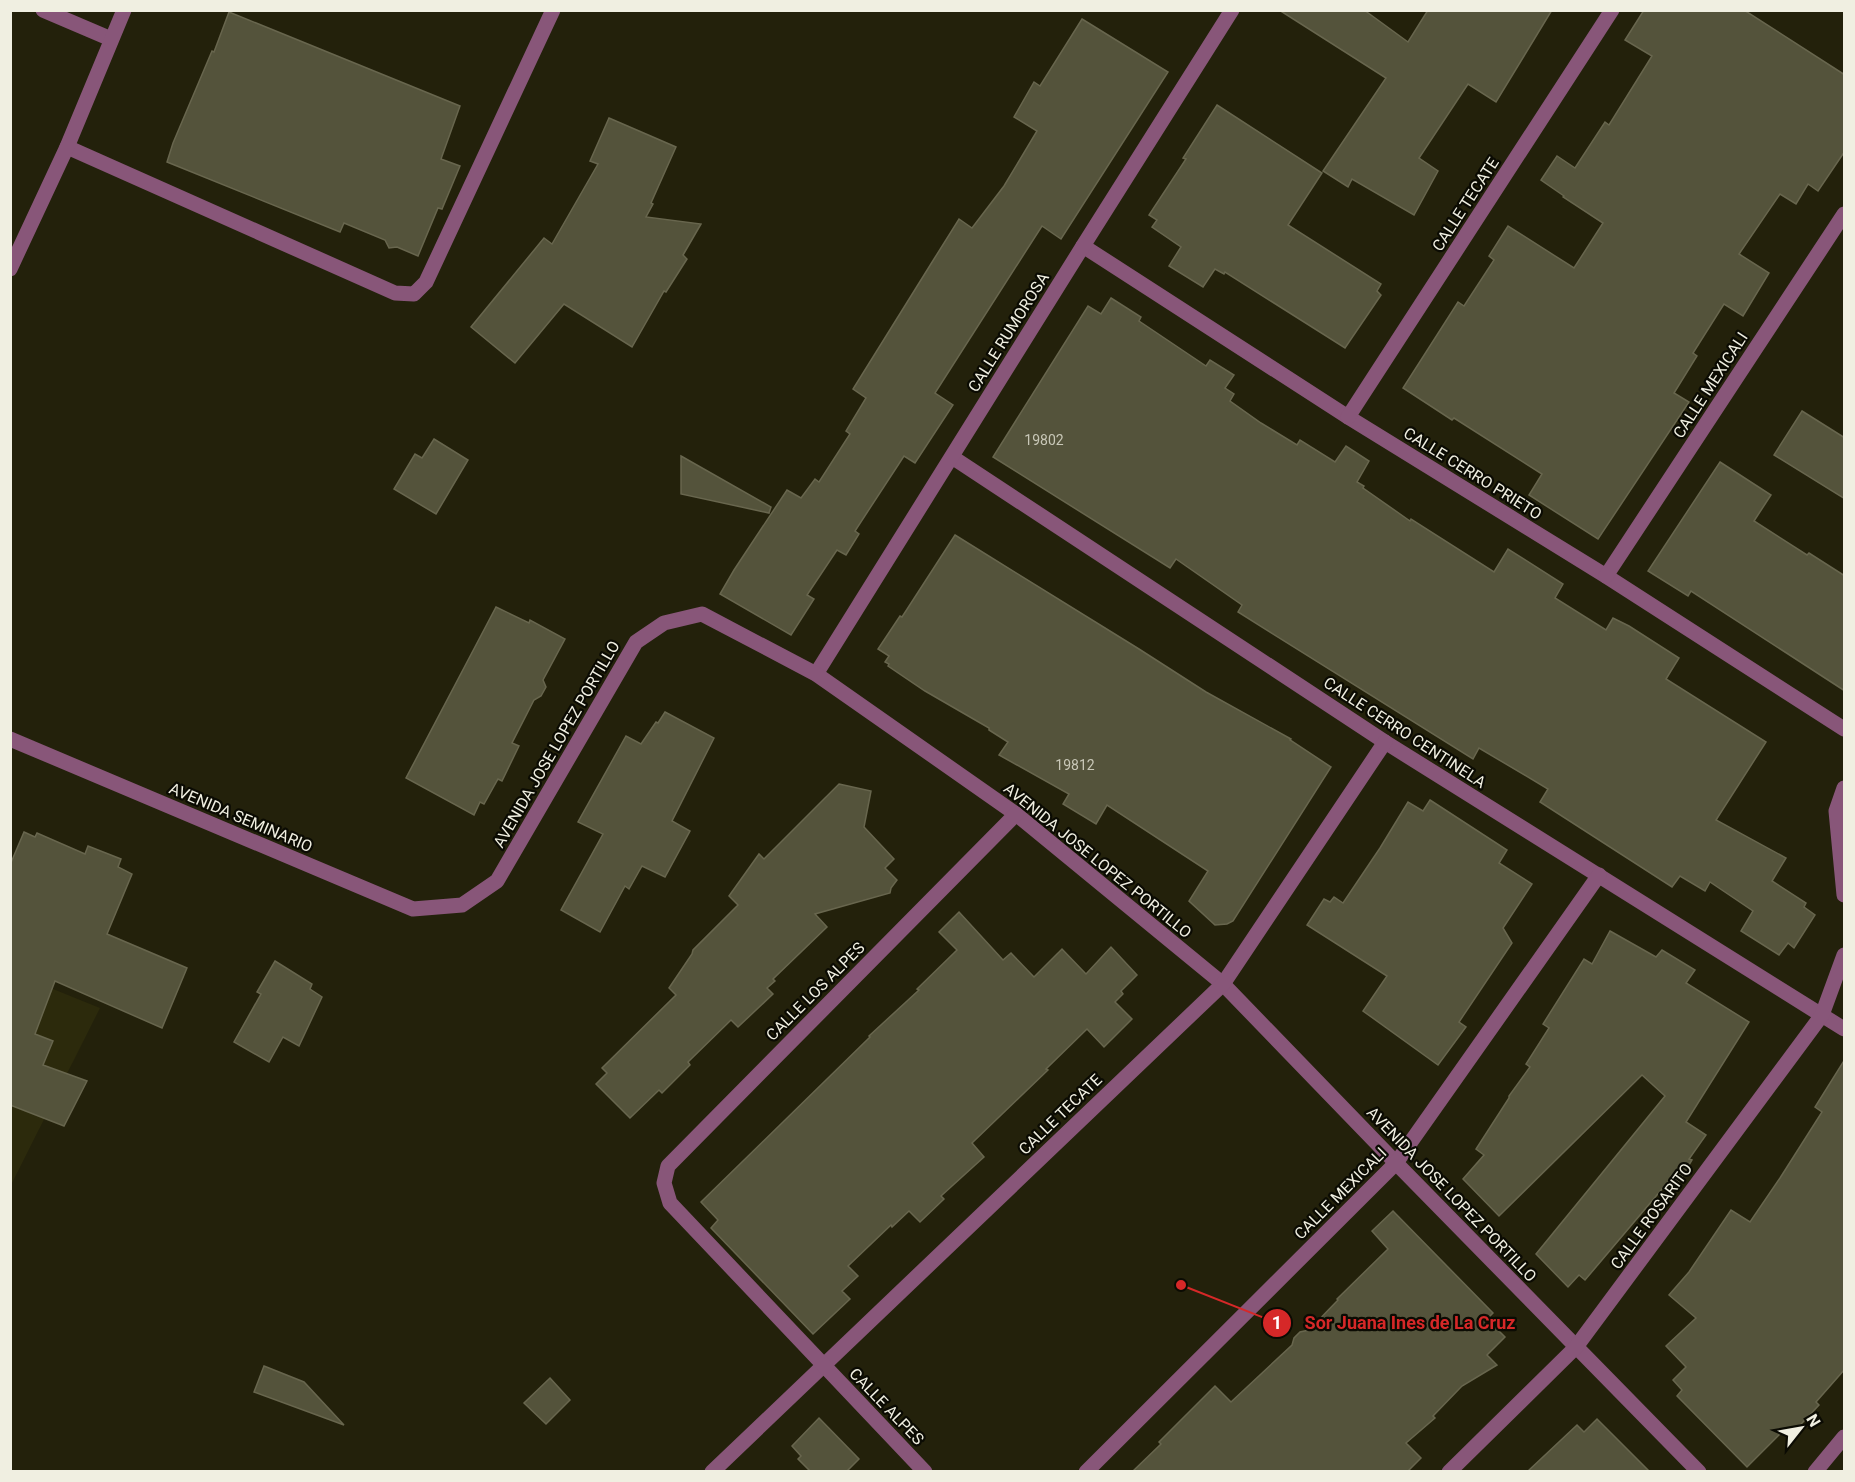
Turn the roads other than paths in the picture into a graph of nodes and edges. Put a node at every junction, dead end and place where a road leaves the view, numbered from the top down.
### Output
1 (43, 10) edge
2 (124, 10) edge
3 (553, 10) edge
4 (1232, 10) edge
5 (1612, 10) edge
6 (111, 39) junction
7 (67, 147) junction
8 (1845, 214) edge
9 (1083, 246) junction
10 (10, 269) edge
11 (1348, 417) junction
12 (952, 457) junction
13 (1606, 576) junction
14 (816, 674) junction
15 (1845, 729) edge
16 (10, 739) edge
17 (1385, 742) junction
18 (1845, 788) edge
19 (1016, 814) junction
20 (1599, 875) junction
21 (1845, 896) edge
22 (462, 904) joint
23 (1845, 955) edge
24 (1223, 984) junction
25 (1822, 1015) junction
26 (1845, 1029) edge
27 (1396, 1164) junction
28 (670, 1203) joint
29 (1576, 1347) junction
30 (822, 1365) junction
31 (1845, 1437) edge
32 (712, 1472) edge
33 (925, 1472) edge
34 (1086, 1472) edge
35 (1449, 1472) edge
36 (1699, 1472) edge
37 (1815, 1472) edge

1 - 6 street
2 - 6 street
3 - 7 street
4 - 9 street, CALLE RUMOROSA
5 - 11 street, CALLE TECATE
6 - 7 street
7 - 10 street
8 - 13 street, CALLE MEXICALI
9 - 11 street, CALLE CERRO PRIETO
9 - 12 street, CALLE RUMOROSA
11 - 13 street, CALLE CERRO PRIETO
12 - 14 street, CALLE RUMOROSA
12 - 17 street, CALLE CERRO CENTINELA
13 - 15 street, CALLE CERRO PRIETO
14 - 19 street, AVENIDA JOSE LOPEZ PORTILLO
14 - 22 street, AVENIDA JOSE LOPEZ PORTILLO
16 - 22 street, AVENIDA SEMINARIO
17 - 20 street, CALLE CERRO CENTINELA
17 - 24 street, CALLE TECATE
18 - 21 street
19 - 24 street, AVENIDA JOSE LOPEZ PORTILLO
19 - 28 street, CALLE LOS ALPES
20 - 25 street, CALLE CERRO CENTINELA
20 - 27 street, CALLE MEXICALI
23 - 25 street, CALLE ROSARITO
24 - 27 street, AVENIDA JOSE LOPEZ PORTILLO
24 - 30 street, CALLE TECATE
25 - 26 street, CALLE CERRO CENTINELA
25 - 29 street, CALLE ROSARITO
27 - 29 street, AVENIDA JOSE LOPEZ PORTILLO
27 - 34 street, CALLE MEXICALI
28 - 30 street, CALLE ALPES
29 - 35 street, CALLE ROSARITO
29 - 36 street, AVENIDA JOSE LOPEZ PORTILLO
30 - 32 street, CALLE TECATE
30 - 33 street, CALLE ALPES
31 - 37 street

